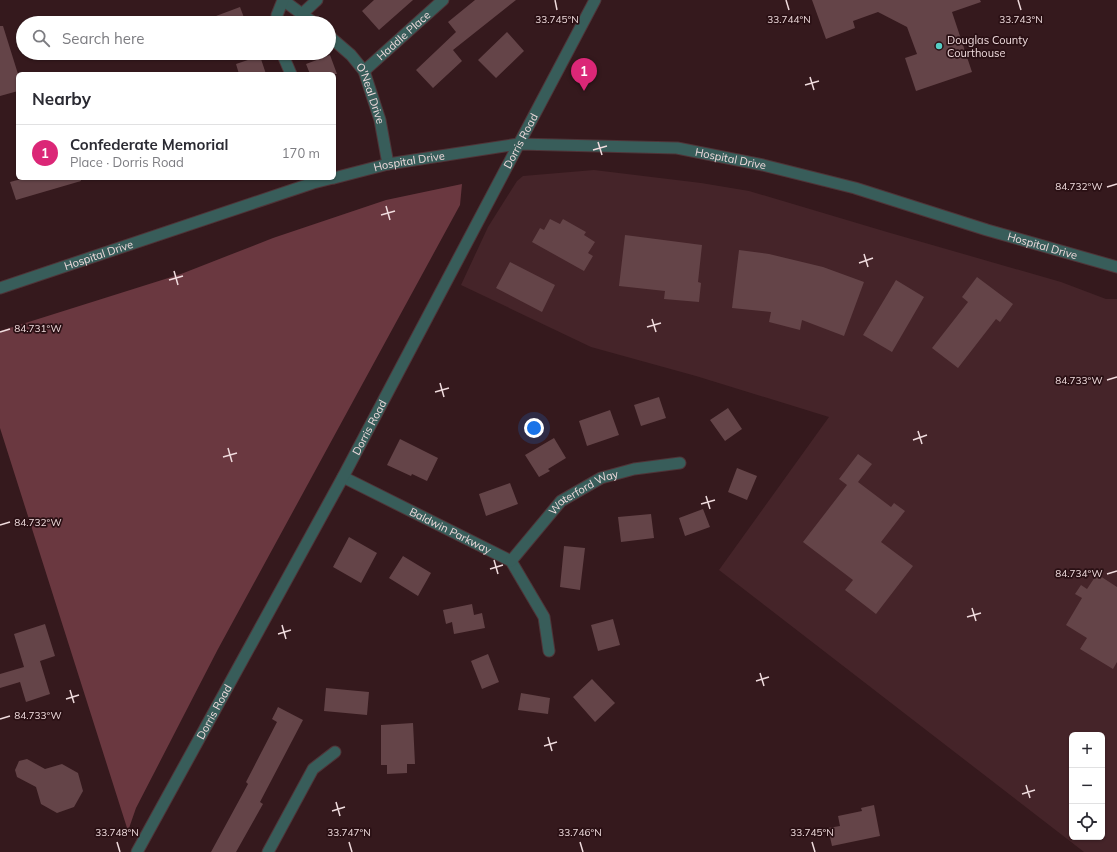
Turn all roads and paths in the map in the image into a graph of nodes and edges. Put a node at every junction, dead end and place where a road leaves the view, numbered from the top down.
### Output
1 (283, 0) edge
2 (317, 0) edge
3 (443, 0) edge
4 (595, 0) edge
5 (303, 13) junction
6 (277, 16) edge
7 (306, 16) edge
8 (336, 42) edge
9 (285, 60) edge
10 (364, 71) junction
11 (290, 72) edge
12 (518, 144) junction
13 (388, 164) junction
14 (336, 177) edge
15 (326, 180) edge
16 (1117, 267) edge
17 (0, 288) edge
18 (680, 463) dead end
19 (343, 477) junction
20 (511, 561) junction
21 (549, 651) dead end
22 (335, 752) dead end
23 (137, 852) edge
24 (268, 852) edge

1 - 5 street
1 - 6 street
2 - 5 street
3 - 10 street, Haddle Place
4 - 12 street, Dorris Road
5 - 7 street
8 - 10 street, O'Neal Drive
9 - 11 street
10 - 13 street, O'Neal Drive
12 - 13 street, Hospital Drive
12 - 16 street, Hospital Drive
12 - 19 street, Dorris Road
13 - 14 street, Hospital Drive
15 - 17 street, Hospital Drive
18 - 20 street, Waterford Way
19 - 20 street, Baldwin Parkway
19 - 23 street, Dorris Road
20 - 21 street
22 - 24 street

